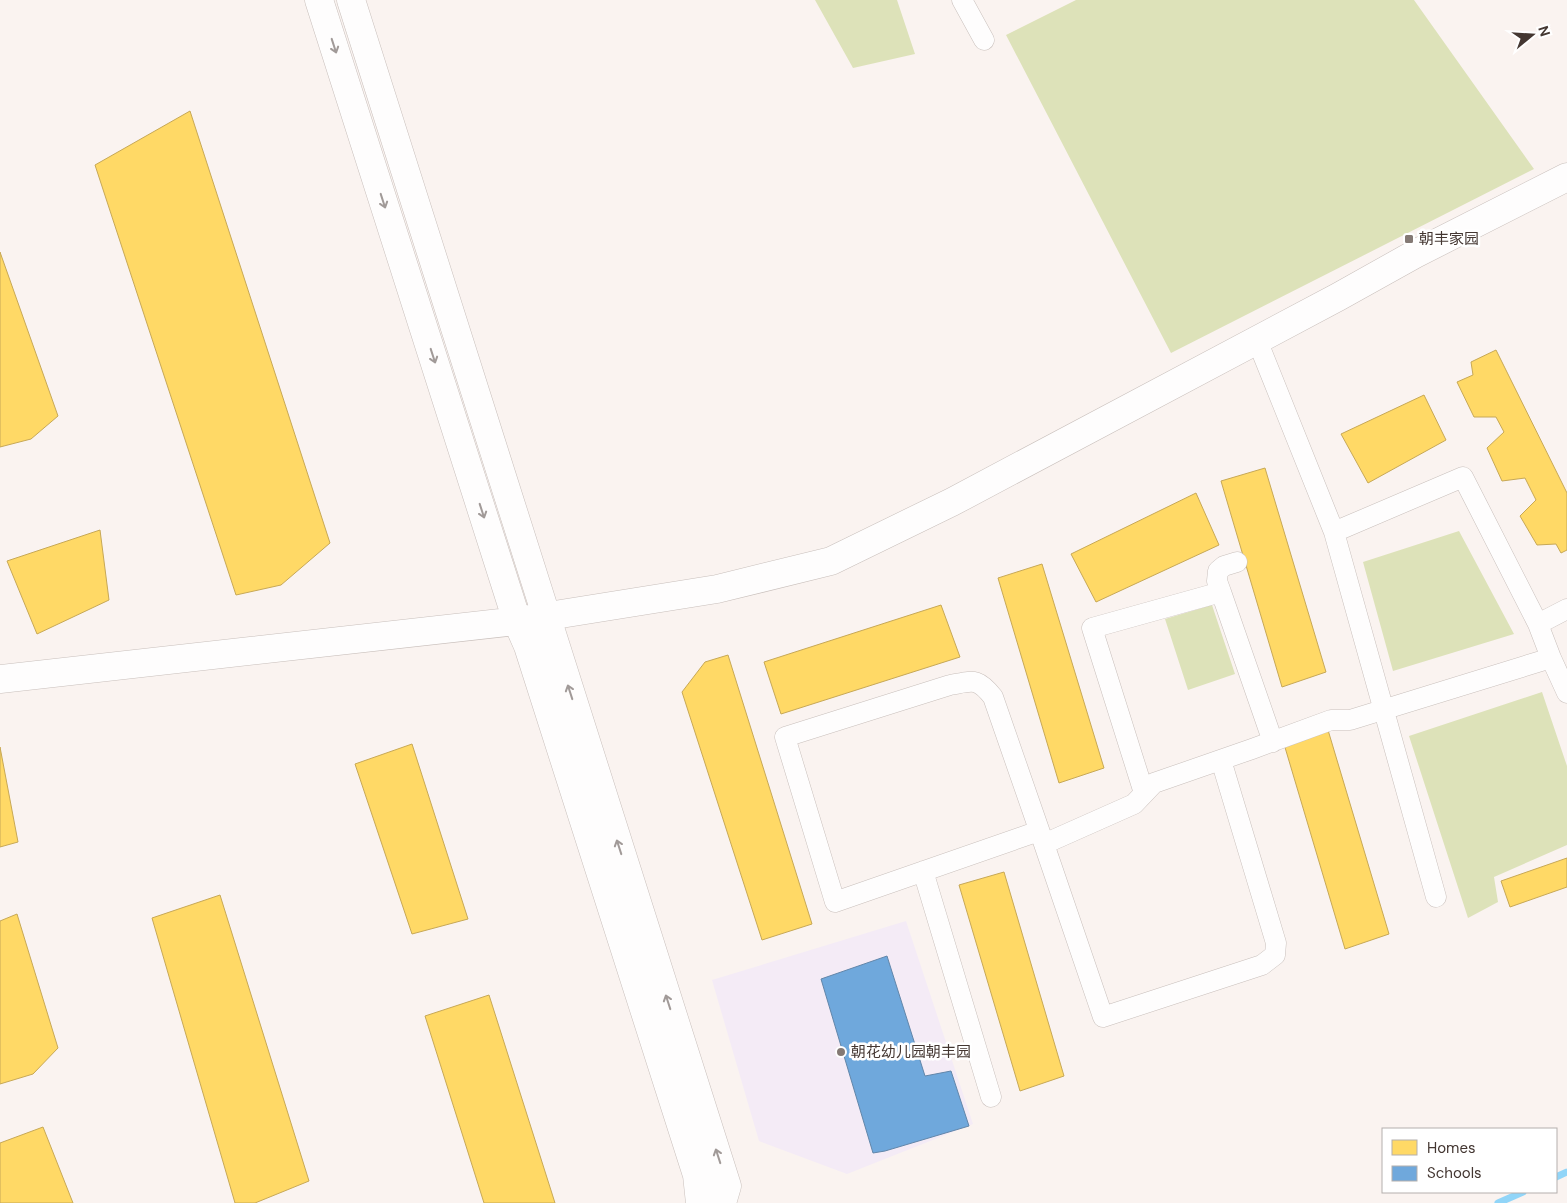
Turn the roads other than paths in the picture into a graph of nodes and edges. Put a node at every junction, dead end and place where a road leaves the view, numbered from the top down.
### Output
1 (319, 0) edge
2 (351, 0) edge
3 (962, 0) edge
4 (984, 40) dead end
5 (1567, 176) edge
6 (1257, 340) junction
7 (1334, 532) junction
8 (1237, 562) dead end
9 (1221, 592) junction
10 (1567, 609) edge
11 (546, 617) junction
12 (517, 621) junction
13 (1538, 624) junction
14 (1551, 658) junction
15 (0, 680) edge
16 (1567, 693) edge
17 (1383, 710) junction
18 (1273, 742) junction
19 (1221, 760) junction
20 (1144, 793) junction
21 (1042, 837) junction
22 (923, 871) junction
23 (1436, 898) dead end
24 (991, 1097) dead end
25 (700, 1203) edge
26 (722, 1203) edge

1 -> 12 street
2 - 11 street
3 - 4 street
5 - 6 street
6 - 7 street
6 - 11 street
7 - 13 street
7 - 17 street
8 - 9 street
9 - 18 street
9 - 20 street
10 - 13 street
11 - 12 street
26 -> 11 street
12 - 15 street
12 - 25 street
13 - 14 street
14 - 16 street
14 - 17 street
17 - 18 street
17 - 23 street
18 - 19 street
19 - 20 street
19 - 21 street
20 - 21 street
21 - 22 street
21 - 22 street
22 - 24 street

